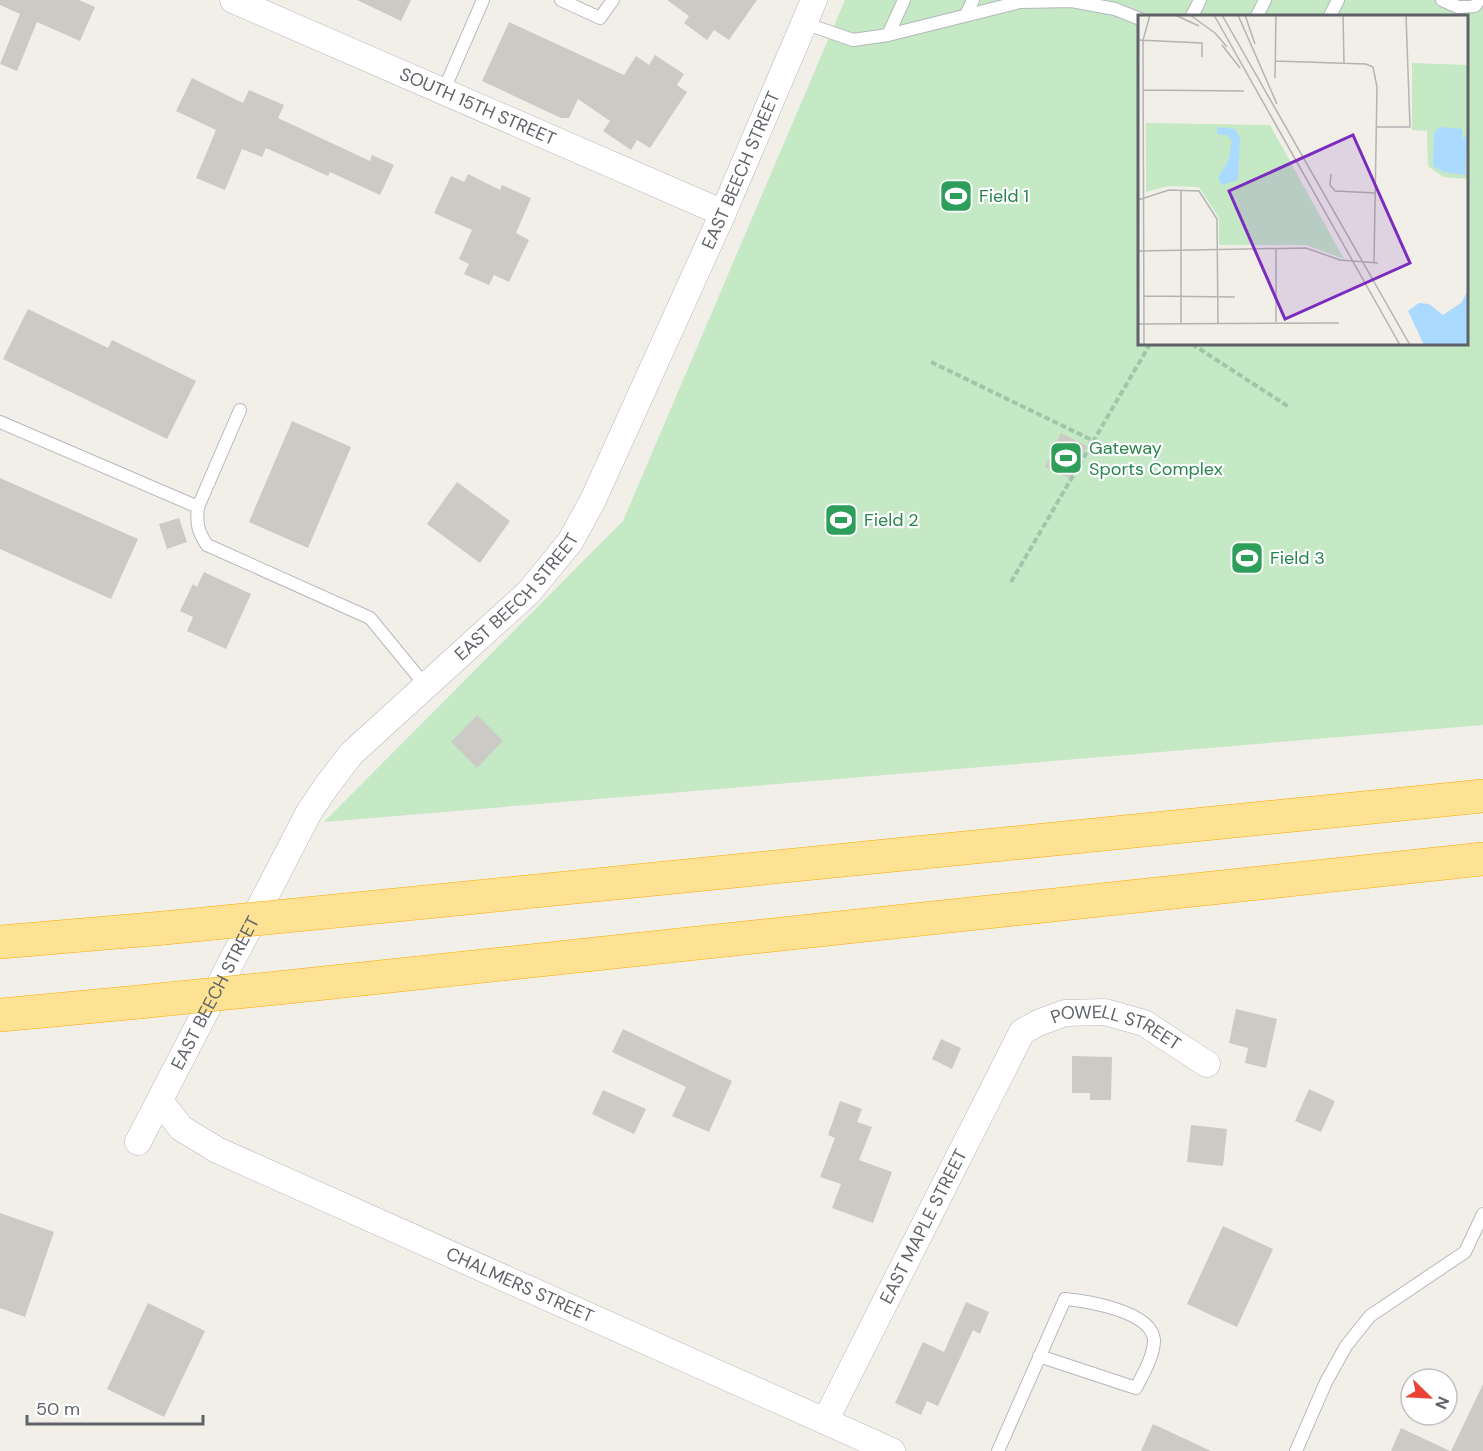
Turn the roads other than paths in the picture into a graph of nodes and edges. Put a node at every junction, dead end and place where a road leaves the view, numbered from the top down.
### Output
1 (233, 0) edge
2 (483, 0) edge
3 (561, 0) edge
4 (613, 0) edge
5 (904, 0) edge
6 (973, 0) edge
7 (1200, 0) edge
8 (1265, 0) edge
9 (1338, 0) edge
10 (1442, 0) edge
11 (1479, 0) edge
12 (1039, 1) edge
13 (1117, 4) edge
14 (809, 11) edge
15 (966, 15) junction
16 (1192, 15) edge
17 (1258, 15) edge
18 (1330, 15) edge
19 (1138, 18) edge
20 (888, 35) junction
21 (443, 92) junction
22 (723, 213) junction
23 (240, 410) dead end
24 (0, 422) edge
25 (198, 507) junction
26 (425, 685) junction
27 (1483, 785) edge
28 (1483, 796) edge
29 (1241, 820) junction
30 (1483, 859) edge
31 (0, 942) edge
32 (0, 1015) edge
33 (1022, 1032) joint
34 (1207, 1064) dead end
35 (160, 1101) junction
36 (138, 1142) dead end
37 (1483, 1214) edge
38 (1039, 1356) junction
39 (825, 1421) junction
40 (892, 1451) edge
41 (998, 1451) edge
42 (1296, 1451) edge

1 - 21 street, SOUTH 15TH STREET
2 - 21 lane
3 - 4 lane
5 - 20 lane
6 - 15 lane
7 - 16 lane
8 - 17 lane
9 - 18 lane
10 - 11 lane
12 - 13 lane
12 - 15 lane
13 - 19 lane
14 - 20 lane
14 - 22 street, EAST BEECH STREET
15 - 20 lane
21 - 22 street, SOUTH 15TH STREET
22 - 26 street, EAST BEECH STREET
23 - 25 lane
24 - 25 lane
25 - 26 lane
26 - 35 street, EAST BEECH STREET
27 - 29 highway
28 - 29 highway
29 - 31 highway, bridge
30 - 32 highway, bridge
33 - 34 street, POWELL STREET
33 - 39 street, EAST MAPLE STREET
35 - 36 street, EAST BEECH STREET
35 - 39 street, CHALMERS STREET
37 - 42 lane
38 - 38 lane
38 - 41 lane
39 - 40 street, CHALMERS STREET

